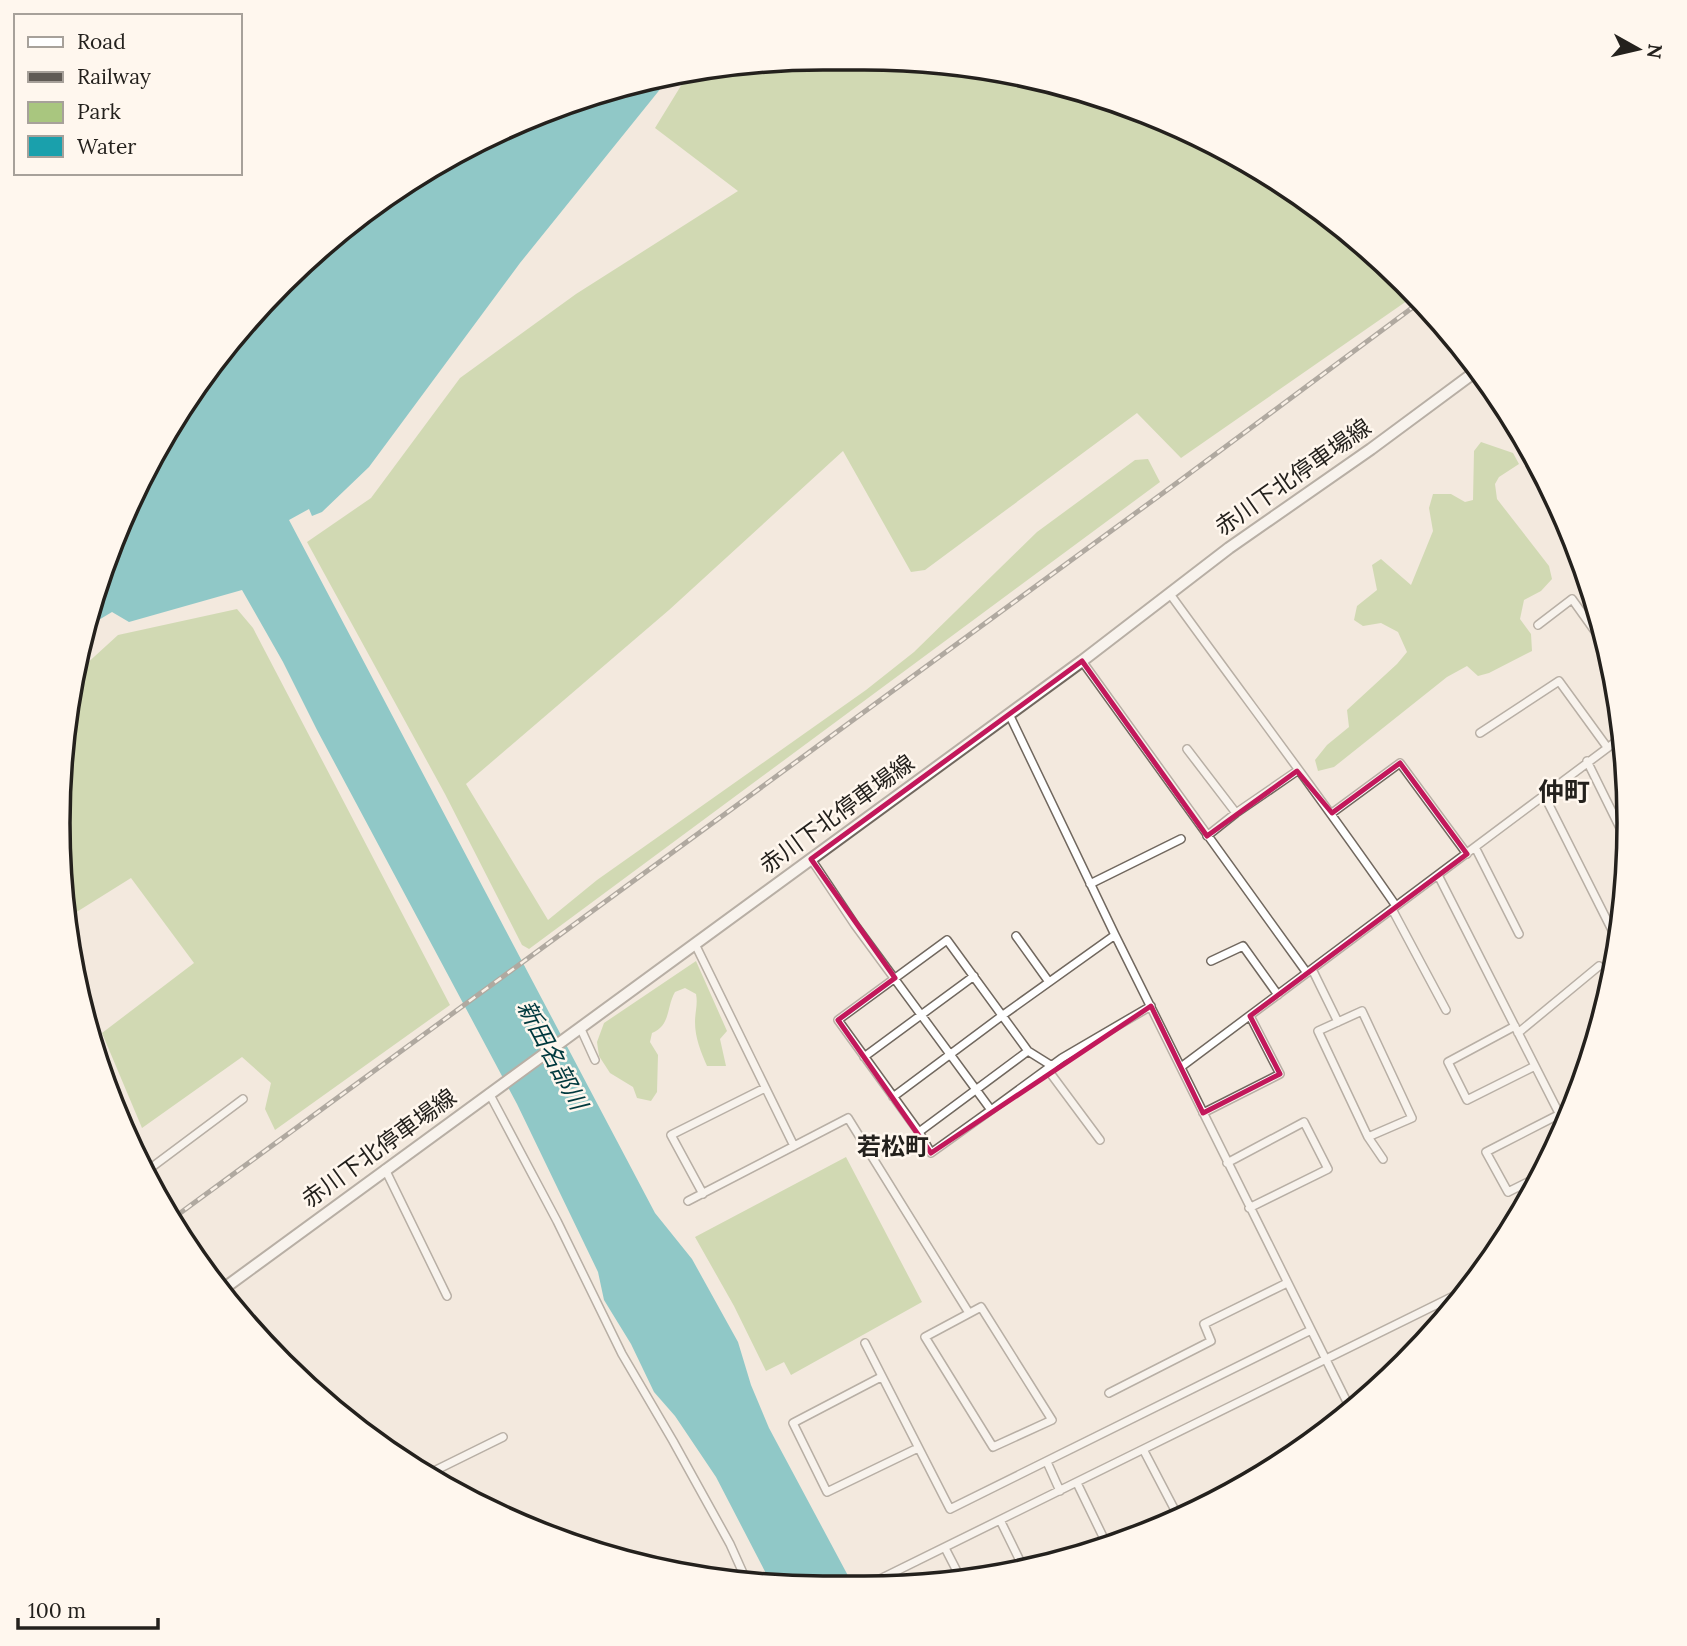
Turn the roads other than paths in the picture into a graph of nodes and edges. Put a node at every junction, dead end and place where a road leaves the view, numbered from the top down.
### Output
1 (1469, 376) edge
2 (1170, 594) junction
3 (1590, 624) edge
4 (1538, 625) dead end
5 (1082, 661) junction
6 (1009, 714) junction
7 (1479, 733) dead end
8 (1612, 743) edge
9 (1606, 747) junction
10 (1188, 749) dead end
11 (1587, 761) junction
12 (1297, 771) junction
13 (1543, 793) junction
14 (1236, 813) junction
15 (1332, 813) junction
16 (1617, 820) edge
17 (1207, 836) junction
18 (1181, 839) dead end
19 (1475, 847) junction
20 (1467, 853) junction
21 (811, 859) junction
22 (1438, 875) junction
23 (1090, 884) junction
24 (1394, 907) junction
25 (1610, 926) edge
26 (1519, 934) dead end
27 (1016, 936) dead end
28 (1115, 936) junction
29 (695, 944) junction
30 (1211, 961) dead end
31 (1599, 967) dead end
32 (1309, 972) junction
33 (974, 976) junction
34 (895, 978) junction
35 (1049, 982) junction
36 (1278, 995) junction
37 (1151, 1006) junction
38 (1446, 1010) dead end
39 (921, 1015) junction
40 (1003, 1015) junction
41 (1251, 1016) junction
42 (1338, 1023) junction
43 (580, 1027) junction
44 (1517, 1030) junction
45 (1028, 1051) junction
46 (950, 1055) junction
47 (864, 1057) junction
48 (595, 1060) dead end
49 (1535, 1066) junction
50 (1181, 1067) junction
51 (1050, 1068) junction
52 (765, 1088) junction
53 (975, 1090) junction
54 (491, 1092) junction
55 (893, 1097) junction
56 (243, 1100) dead end
57 (991, 1110) junction
58 (1203, 1113) junction
59 (1559, 1113) edge
60 (1558, 1115) edge
61 (919, 1132) junction
62 (1368, 1137) junction
63 (1100, 1140) dead end
64 (794, 1146) junction
65 (1382, 1159) dead end
66 (1227, 1163) junction
67 (153, 1166) edge
68 (385, 1169) junction
69 (1525, 1183) edge
70 (703, 1194) junction
71 (688, 1201) dead end
72 (1249, 1208) junction
73 (1287, 1283) junction
74 (230, 1286) edge
75 (447, 1296) dead end
76 (1445, 1300) edge
77 (969, 1313) junction
78 (1311, 1330) junction
79 (865, 1343) dead end
80 (1326, 1360) junction
81 (881, 1377) junction
82 (1109, 1393) dead end
83 (1346, 1400) edge
84 (503, 1437) dead end
85 (918, 1448) junction
86 (1144, 1451) junction
87 (1047, 1462) junction
88 (437, 1469) edge
89 (1077, 1483) junction
90 (1060, 1491) junction
91 (1174, 1509) edge
92 (1001, 1522) junction
93 (1103, 1537) edge
94 (946, 1548) junction
95 (1020, 1560) edge
96 (957, 1570) edge
97 (742, 1571) edge
98 (892, 1574) edge

1 - 2 main road, 赤川下北停車場線
2 - 5 main road, 赤川下北停車場線
2 - 12 street
3 - 4 street
5 - 6 main road, 赤川下北停車場線
5 - 17 street
6 - 21 main road, 赤川下北停車場線
6 - 23 street
7 - 9 street
8 - 9 street
9 - 11 street
10 - 14 street
11 - 13 street
11 - 16 street
12 - 14 street
12 - 15 street
13 - 19 street
13 - 25 street
14 - 17 street
15 - 20 street
15 - 24 street
17 - 32 street
18 - 23 street
19 - 20 street
19 - 26 street
20 - 22 street
21 - 29 main road, 赤川下北停車場線
21 - 34 street
22 - 24 street
22 - 44 street
23 - 28 street
24 - 32 street
24 - 38 street
27 - 35 street
28 - 35 street
28 - 37 street
29 - 43 main road, 赤川下北停車場線
29 - 52 street
30 - 36 street
31 - 44 street
32 - 36 street
32 - 42 street
33 - 34 street
33 - 39 street
33 - 40 street
34 - 39 street
34 - 47 street
35 - 40 street
36 - 41 street
37 - 50 street
37 - 51 street
39 - 46 street
39 - 47 street
40 - 45 street
40 - 46 street
41 - 50 street
41 - 58 street
42 - 62 street
42 - 62 street
43 - 48 street
43 - 54 main road, 赤川下北停車場線
44 - 49 street
44 - 49 street
45 - 51 street
45 - 53 street
46 - 53 street
46 - 55 street
47 - 55 street
49 - 59 street
50 - 58 street
51 - 57 street
51 - 63 street
52 - 64 street
52 - 70 street
53 - 57 street
53 - 61 street
54 - 68 main road, 赤川下北停車場線
54 - 97 street
55 - 61 street
56 - 67 street
57 - 61 street
58 - 66 street
60 - 69 street
62 - 65 street
64 - 70 street
64 - 77 street
66 - 72 street
66 - 72 street
68 - 74 main road, 赤川下北停車場線
68 - 75 street
70 - 71 street
72 - 73 street
73 - 78 street
73 - 82 street
76 - 80 street
77 - 77 street
78 - 80 street
78 - 87 street
79 - 81 street
80 - 83 street
80 - 86 street
81 - 85 street
81 - 85 street
84 - 88 street
85 - 87 street
86 - 89 street
86 - 91 street
87 - 90 street
89 - 90 street
89 - 93 street
90 - 92 street
92 - 94 street
92 - 95 street
94 - 96 street
94 - 98 street

